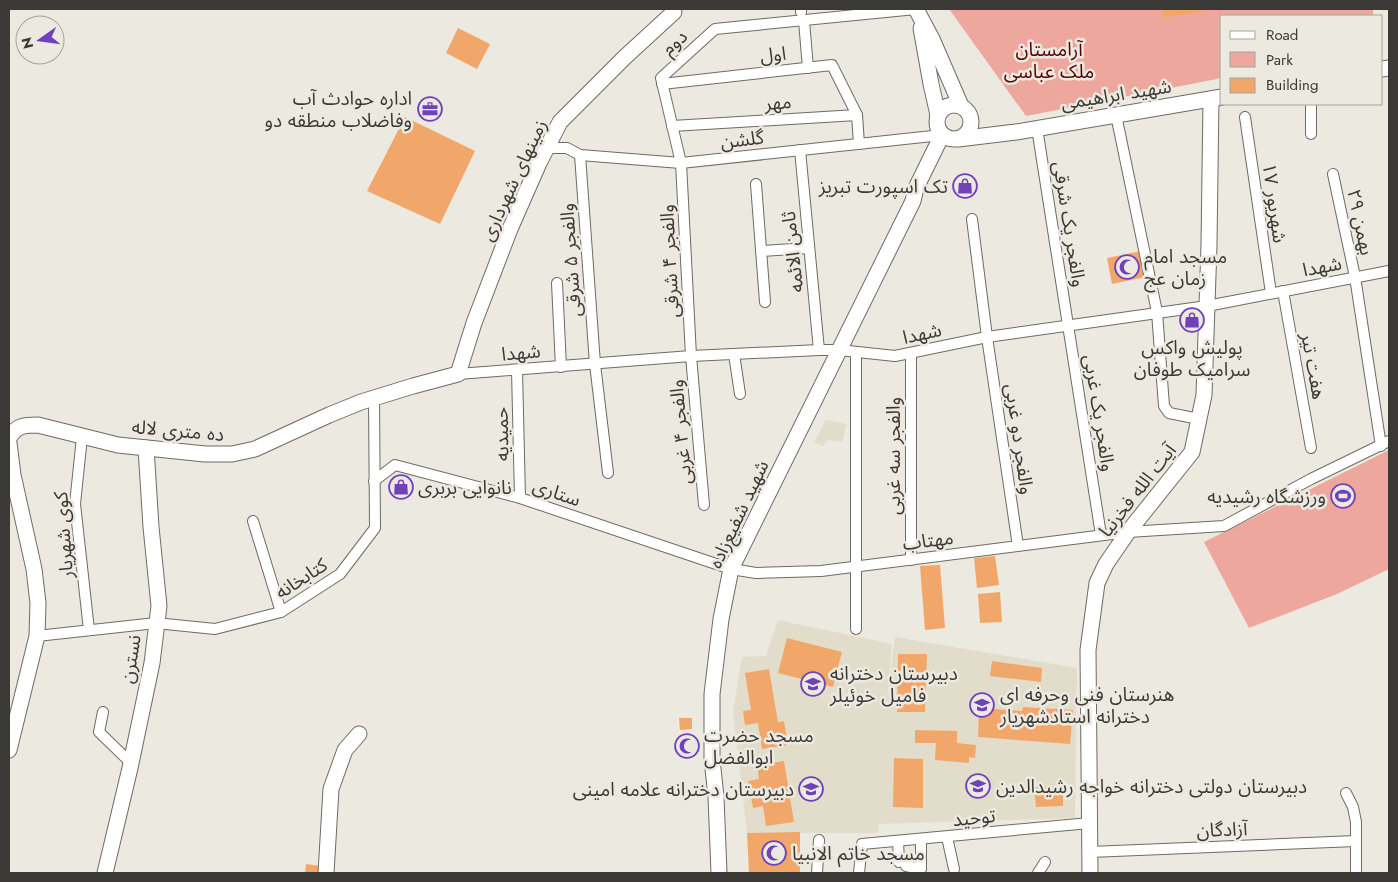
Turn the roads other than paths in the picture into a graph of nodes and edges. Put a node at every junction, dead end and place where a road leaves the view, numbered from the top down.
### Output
1 (917, 11) edge
2 (674, 12) dead end
3 (802, 14) edge
4 (808, 68) junction
5 (662, 84) junction
6 (1216, 98) edge
7 (1311, 105) edge
8 (960, 106) junction
9 (857, 115) junction
10 (938, 115) junction
11 (1116, 115) junction
12 (1245, 117) dead end
13 (971, 124) junction
14 (672, 126) junction
15 (1038, 128) junction
16 (1016, 132) junction
17 (1311, 134) dead end
18 (950, 137) junction
19 (859, 144) junction
20 (547, 148) junction
21 (800, 150) junction
22 (580, 155) junction
23 (681, 163) junction
24 (1333, 174) dead end
25 (756, 184) dead end
26 (972, 219) dead end
27 (809, 248) junction
28 (761, 251) junction
29 (1389, 271) edge
30 (1355, 278) junction
31 (557, 283) dead end
32 (1283, 291) junction
33 (1271, 294) junction
34 (765, 302) dead end
35 (1207, 306) junction
36 (1157, 312) junction
37 (1068, 326) junction
38 (988, 337) junction
39 (819, 350) junction
40 (839, 350) junction
41 (856, 352) junction
42 (911, 353) junction
43 (734, 354) junction
44 (691, 356) junction
45 (595, 364) junction
46 (561, 367) junction
47 (518, 370) junction
48 (458, 374) junction
49 (740, 394) dead end
50 (374, 398) junction
51 (1199, 419) junction
52 (82, 437) junction
53 (9, 438) edge
54 (9, 443) edge
55 (1385, 443) edge
56 (146, 448) junction
57 (1311, 448) dead end
58 (608, 473) dead end
59 (374, 481) junction
60 (520, 498) junction
61 (704, 504) dead end
62 (253, 520) dead end
63 (1128, 532) junction
64 (1101, 535) junction
65 (1018, 546) junction
66 (911, 560) junction
67 (857, 567) junction
68 (731, 569) junction
69 (281, 612) junction
70 (156, 623) junction
71 (856, 629) dead end
72 (89, 630) junction
73 (36, 636) junction
74 (103, 712) dead end
75 (359, 734) dead end
76 (9, 750) edge
77 (131, 763) junction
78 (1346, 793) dead end
79 (1090, 823) junction
80 (947, 837) junction
81 (921, 839) junction
82 (819, 840) dead end
83 (898, 841) junction
84 (1356, 841) junction
85 (1090, 852) junction
86 (1045, 862) dead end
87 (954, 869) dead end
88 (105, 873) edge
89 (326, 873) edge
90 (719, 873) edge
91 (816, 873) edge
92 (859, 873) edge
93 (1038, 873) edge
94 (1090, 873) edge
95 (1356, 873) edge

1 - 3 street, دوم
1 - 8 street
1 - 10 street
2 - 20 street, زمینهای شهرداری
3 - 4 street
3 - 5 street, دوم
4 - 5 street, اول
4 - 9 street, اول
5 - 14 street, دوم
6 - 11 street, شهید ابراهیمی
6 - 35 street, آیت الله فخرنیا
7 - 17 street
8 - 10 street
8 - 13 street
9 - 14 street, مهر
9 - 19 street
10 - 18 street
11 - 15 street, شهید ابراهیمی
11 - 36 street
12 - 33 street, ۱۷ شهریور
13 - 16 street, شهید ابراهیمی
13 - 18 street
14 - 23 street, دوم
15 - 16 street, شهید ابراهیمی
15 - 37 street, والفجر یک شرقی
16 - 18 street, شهید ابراهیمی
18 - 19 street, گلشن
18 - 40 street, شهید شفیع‌زاده
19 - 21 street, گلشن
20 - 22 street, گلشن
20 - 48 street, زمینهای شهرداری
21 - 23 street, گلشن
21 - 27 street, ثامن الائمه
22 - 23 street, گلشن
22 - 45 street, والفجر ۵ شرقی
23 - 44 street, والفجر ۴ شرقی
24 - 30 street, ۲۹ بهمن
25 - 28 street
26 - 38 street, والفجر دو غربی
27 - 28 street
27 - 39 street, ثامن الائمه
28 - 34 street
29 - 30 street, شهدا
30 - 32 street, شهدا
30 - 55 street, ۲۹ بهمن
31 - 46 street
32 - 33 street, شهدا
32 - 57 street, هفت تیر
33 - 35 street, شهدا
35 - 36 street, شهدا
35 - 51 street, آیت الله فخرنیا
36 - 37 street, شهدا
36 - 51 street
37 - 38 street, شهدا
37 - 64 street, والفجر یک غربی
38 - 42 street, شهدا
38 - 65 street, والفجر دو غربی
39 - 40 street, شهدا
39 - 43 street, شهدا
40 - 41 street, شهدا
40 - 68 street, شهید شفیع‌زاده
41 - 42 street, شهدا
41 - 67 street
42 - 66 street, والفجر سه غربی
43 - 44 street, شهدا
43 - 49 street
44 - 45 street, شهدا
44 - 61 street, والفجر ۴ غربی
45 - 46 street, شهدا
45 - 58 street, والفجر ۵ شرقی
46 - 47 street, شهدا
47 - 48 street, شهدا
47 - 60 street, حمیدیه
48 - 50 street, ده متری لاله
50 - 56 street, ده متری لاله
50 - 59 street, کتابخانه
51 - 63 street, آیت الله فخرنیا
52 - 53 street, ده متری لاله
52 - 56 street, ده متری لاله
52 - 72 street, کوی شهریار
54 - 73 street
55 - 63 street, مهتاب
56 - 70 street, نسترن
59 - 60 street, ستاری
59 - 69 street, کتابخانه
60 - 68 street, ستاری
62 - 69 street
63 - 64 street, مهتاب
63 - 79 street, آیت الله فخرنیا
64 - 65 street, مهتاب
65 - 66 street, مهتاب
66 - 67 street, مهتاب
67 - 68 street, مهتاب
67 - 71 street
68 - 90 street, شهید شفیع‌زاده
69 - 70 street, کتابخانه
70 - 72 street, کتابخانه
70 - 77 street, نسترن
72 - 73 street, کتابخانه
73 - 76 street
74 - 77 street
75 - 89 street
77 - 88 street, نسترن
78 - 84 street
79 - 80 street, توحید
79 - 85 street, آیت الله فخرنیا
80 - 81 street, توحید
80 - 87 street
81 - 83 street, توحید
81 - 83 street
82 - 91 street
83 - 92 street, توحید
84 - 85 street, آزادگان
84 - 95 street
85 - 94 street, آیت الله فخرنیا
86 - 93 street

